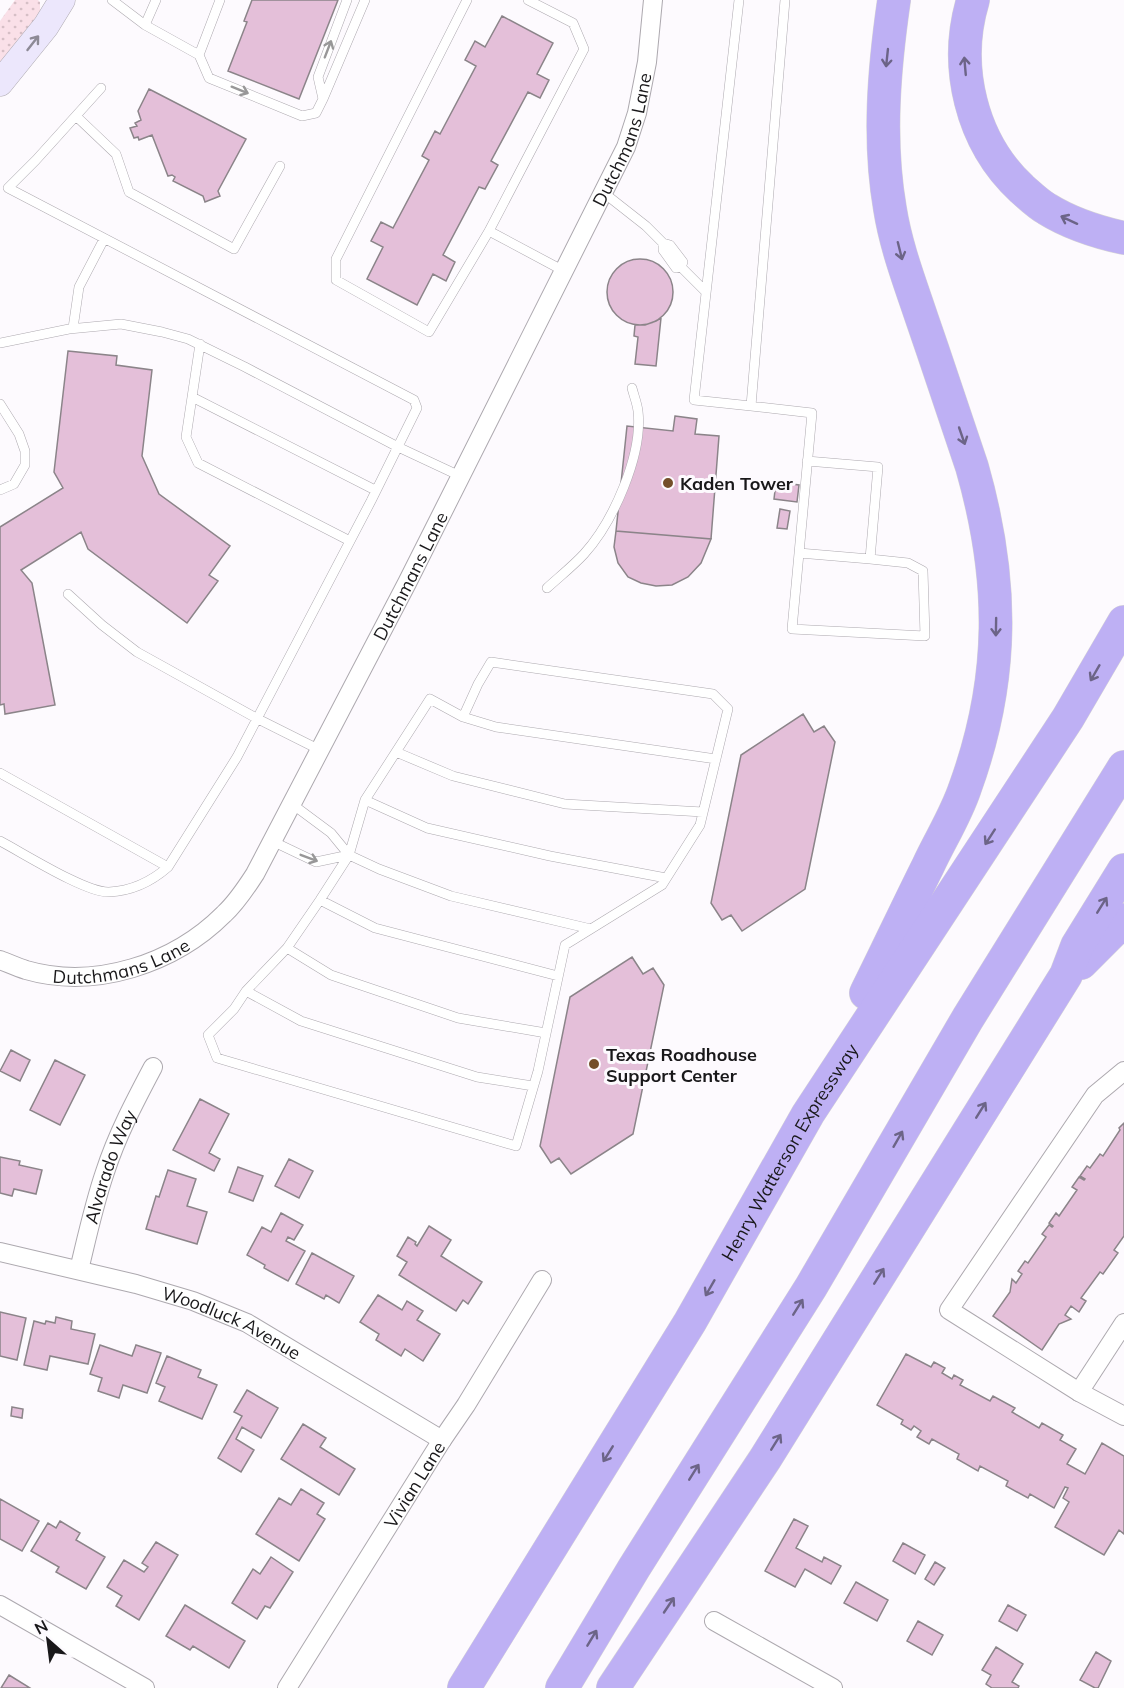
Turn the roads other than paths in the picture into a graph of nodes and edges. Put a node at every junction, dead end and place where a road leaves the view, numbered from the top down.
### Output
1 (62, 0) edge
2 (112, 0) edge
3 (156, 0) edge
4 (220, 0) edge
5 (347, 0) edge
6 (365, 0) edge
7 (467, 0) edge
8 (528, 0) edge
9 (653, 0) edge
10 (739, 0) edge
11 (785, 0) edge
12 (894, 0) edge
13 (973, 0) edge
14 (145, 25) junction
15 (199, 55) junction
16 (0, 83) edge
17 (101, 88) dead end
18 (323, 99) junction
19 (76, 116) junction
20 (280, 166) dead end
21 (604, 193) junction
22 (489, 231) junction
23 (1124, 237) edge
24 (104, 239) junction
25 (564, 271) junction
26 (706, 292) junction
27 (73, 328) junction
28 (0, 343) edge
29 (200, 344) junction
30 (632, 388) dead end
31 (192, 397) junction
32 (0, 404) edge
33 (751, 406) junction
34 (398, 447) junction
35 (807, 461) junction
36 (460, 476) junction
37 (0, 490) edge
38 (375, 490) junction
39 (350, 541) junction
40 (799, 553) junction
41 (870, 559) junction
42 (547, 588) dead end
43 (68, 594) dead end
44 (1124, 622) edge
45 (463, 717) junction
46 (256, 718) junction
47 (320, 750) junction
48 (396, 752) junction
49 (716, 759) junction
50 (1124, 767) edge
51 (0, 773) edge
52 (364, 800) junction
53 (292, 804) junction
54 (703, 812) junction
55 (0, 841) edge
56 (272, 841) junction
57 (349, 855) junction
58 (168, 867) junction
59 (1124, 870) edge
60 (666, 878) junction
61 (320, 900) junction
62 (1124, 920) edge
63 (591, 928) junction
64 (287, 948) junction
65 (0, 960) edge
66 (1066, 975) junction
67 (558, 976) junction
68 (246, 990) junction
69 (546, 1033) junction
70 (153, 1067) dead end
71 (1124, 1071) edge
72 (533, 1086) junction
73 (808, 1114) junction
74 (0, 1252) edge
75 (79, 1270) junction
76 (542, 1280) dead end
77 (1124, 1323) edge
78 (1079, 1392) junction
79 (1124, 1416) edge
80 (442, 1440) junction
81 (0, 1605) edge
82 (714, 1621) dead end
83 (145, 1688) edge
84 (287, 1688) edge
85 (464, 1688) edge
86 (562, 1688) edge
87 (613, 1688) edge
88 (833, 1688) edge

16 -> 1 main road
2 - 14 lane
3 - 14 lane
4 - 15 lane
18 -> 5 lane
6 - 18 lane
7 - 22 lane
8 - 22 lane
9 - 21 street, Dutchmans Lane
10 - 26 lane
11 - 33 lane
12 -> 73 highway
23 -> 13 highway
14 - 15 lane
15 -> 18 lane
17 - 19 lane
19 - 20 lane
19 - 24 lane
21 - 25 street, Dutchmans Lane
21 - 26 lane
22 - 25 lane
24 - 27 lane
24 - 34 lane
25 - 36 street, Dutchmans Lane
26 - 33 lane
27 - 28 lane
27 - 29 lane
29 - 31 lane
29 - 34 lane
30 - 42 lane
31 - 38 lane
31 - 39 lane
32 - 37 lane
33 - 35 lane
34 - 36 lane
34 - 38 lane
35 - 40 lane
35 - 41 lane
36 - 47 street, Dutchmans Lane
38 - 39 lane
39 - 46 lane
40 - 41 lane
40 - 41 lane
43 - 46 lane
44 -> 73 highway, Henry Watterson Expressway
45 - 48 lane
45 - 49 lane
45 - 49 lane
46 - 47 lane
46 - 58 lane
47 - 53 street, Dutchmans Lane
48 - 52 lane
48 - 54 lane
49 - 54 lane
86 -> 50 highway
51 - 58 lane
52 - 57 lane
52 - 60 lane
53 - 56 street, Dutchmans Lane
53 - 57 lane
54 - 60 lane
55 - 58 lane
56 -> 57 lane
56 - 65 street, Dutchmans Lane
57 - 61 lane
57 - 63 lane
66 -> 59 highway
60 - 63 lane
61 - 64 lane
61 - 67 lane
62 - 66 highway
63 - 67 lane
64 - 68 lane
64 - 69 lane
87 -> 66 highway
67 - 69 lane
68 - 72 lane
68 - 72 lane
69 - 72 lane
70 - 75 street, Alvarado Way
71 - 78 street
73 -> 85 highway, Henry Watterson Expressway
74 - 75 street, Woodluck Avenue
75 - 80 street, Woodluck Avenue
76 - 80 street, Vivian Lane
77 - 78 street
78 - 79 street
80 - 84 street, Vivian Lane
81 - 83 street
82 - 88 street

